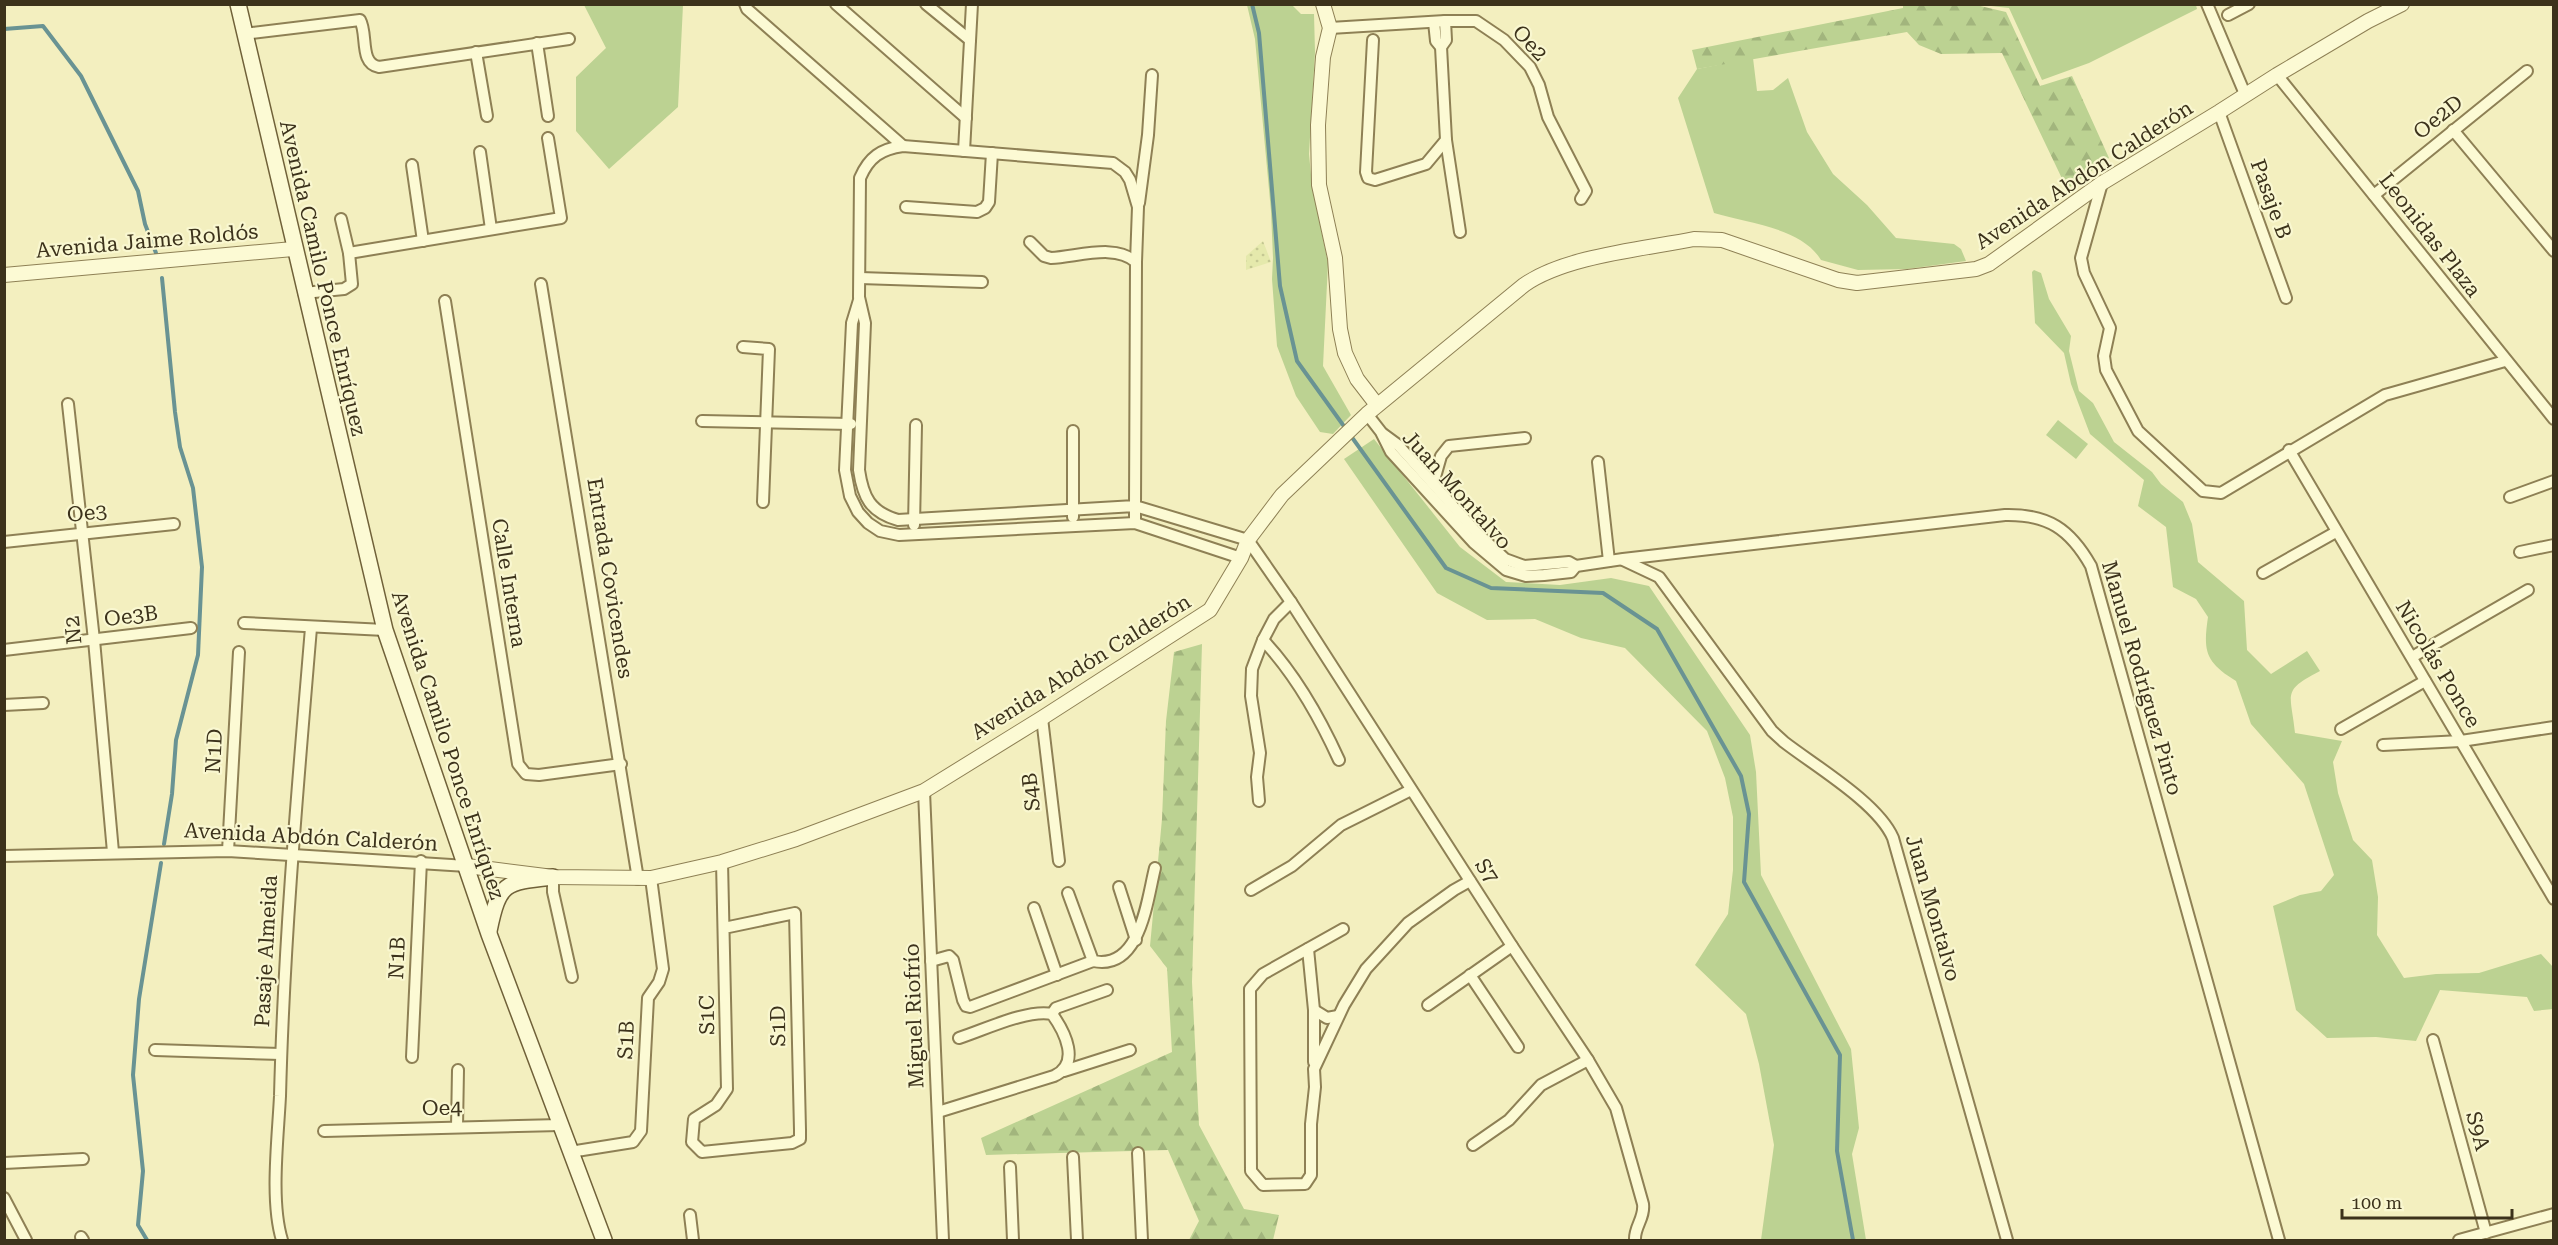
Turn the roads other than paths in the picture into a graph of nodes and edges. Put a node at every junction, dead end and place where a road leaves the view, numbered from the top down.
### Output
1 (238, 4) edge
2 (746, 4) edge
3 (836, 4) edge
4 (926, 4) edge
5 (972, 4) edge
6 (1323, 4) edge
7 (2207, 4) edge
8 (2249, 4) edge
9 (2402, 4) edge
10 (2228, 15) dead end
11 (1434, 21) junction
12 (1446, 21) junction
13 (1330, 28) junction
14 (244, 33) junction
15 (568, 39) dead end
16 (970, 40) junction
17 (1373, 40) dead end
18 (537, 44) junction
19 (1441, 46) junction
20 (476, 52) junction
21 (2527, 71) dead end
22 (1152, 75) dead end
23 (2277, 75) junction
24 (2245, 94) junction
25 (2219, 112) junction
26 (486, 116) dead end
27 (548, 116) dead end
28 (966, 118) junction
29 (2453, 130) junction
30 (548, 138) dead end
31 (1446, 140) junction
32 (903, 146) junction
33 (964, 151) junction
34 (480, 152) dead end
35 (992, 153) junction
36 (1426, 164) junction
37 (412, 165) dead end
38 (1451, 172) junction
39 (2102, 183) junction
40 (2374, 195) junction
41 (1581, 198) dead end
42 (906, 207) dead end
43 (1138, 207) junction
44 (341, 219) dead end
45 (491, 229) junction
46 (1460, 232) dead end
47 (423, 241) junction
48 (1030, 242) dead end
49 (293, 249) junction
50 (2553, 251) edge
51 (349, 253) junction
52 (1136, 262) junction
53 (4, 274) edge
54 (860, 278) junction
55 (982, 282) dead end
56 (541, 284) dead end
57 (304, 294) junction
58 (859, 297) junction
59 (2286, 298) dead end
60 (445, 301) dead end
61 (743, 347) dead end
62 (2505, 361) junction
63 (849, 386) junction
64 (862, 388) junction
65 (68, 404) dead end
66 (1367, 414) junction
67 (2553, 419) edge
68 (702, 421) dead end
69 (766, 422) junction
70 (847, 423) junction
71 (860, 425) junction
72 (916, 425) dead end
73 (1074, 431) dead end
74 (1381, 432) junction
75 (1525, 438) dead end
76 (2289, 450) junction
77 (1598, 462) dead end
78 (2553, 481) edge
79 (1433, 484) junction
80 (2510, 497) dead end
81 (763, 502) dead end
82 (1135, 506) junction
83 (1073, 510) junction
84 (989, 515) junction
85 (914, 519) junction
86 (1136, 523) junction
87 (174, 524) dead end
88 (1074, 526) junction
89 (991, 530) junction
90 (81, 532) junction
91 (2336, 532) junction
92 (915, 534) junction
93 (1248, 540) junction
94 (4, 542) edge
95 (2553, 544) edge
96 (2520, 552) dead end
97 (1241, 558) junction
98 (1623, 559) junction
99 (1609, 561) junction
100 (1576, 566) junction
101 (2263, 573) dead end
102 (2528, 590) dead end
103 (1291, 602) junction
104 (244, 623) dead end
105 (191, 628) dead end
106 (311, 628) junction
107 (385, 630) junction
108 (94, 640) junction
109 (1263, 640) junction
110 (4, 650) edge
111 (239, 652) dead end
112 (2412, 657) junction
113 (2425, 681) junction
114 (43, 703) dead end
115 (4, 705) edge
116 (1042, 718) junction
117 (2553, 727) edge
118 (2341, 729) dead end
119 (2461, 741) junction
120 (2383, 745) dead end
121 (1339, 760) dead end
122 (621, 764) junction
123 (1412, 790) junction
124 (924, 791) junction
125 (1258, 801) dead end
126 (228, 851) junction
127 (113, 852) junction
128 (4, 856) edge
129 (292, 856) junction
130 (421, 861) junction
131 (1059, 861) dead end
132 (722, 862) junction
133 (467, 866) junction
134 (1155, 868) dead end
135 (553, 877) junction
136 (644, 879) junction
137 (1470, 881) junction
138 (1119, 887) dead end
139 (2550, 887) edge
140 (1251, 890) dead end
141 (1068, 893) dead end
142 (2553, 899) edge
143 (1034, 908) dead end
144 (724, 928) junction
145 (1343, 929) dead end
146 (489, 934) junction
147 (1136, 940) junction
148 (1512, 946) junction
149 (1308, 949) junction
150 (931, 961) junction
151 (1093, 961) junction
152 (1057, 975) junction
153 (1470, 975) junction
154 (572, 977) dead end
155 (1107, 990) dead end
156 (1428, 1005) dead end
157 (1314, 1010) junction
158 (1052, 1014) junction
159 (1338, 1016) junction
160 (959, 1038) dead end
161 (2433, 1040) dead end
162 (1518, 1047) dead end
163 (155, 1050) dead end
164 (1130, 1050) dead end
165 (281, 1054) junction
166 (412, 1057) dead end
167 (1588, 1060) junction
168 (1314, 1069) junction
169 (458, 1070) dead end
170 (1064, 1071) junction
171 (938, 1112) junction
172 (560, 1125) junction
173 (458, 1127) junction
174 (324, 1131) dead end
175 (1473, 1145) dead end
176 (697, 1149) joint
177 (570, 1152) junction
178 (1138, 1153) dead end
179 (1072, 1157) dead end
180 (83, 1159) dead end
181 (4, 1163) edge
182 (1010, 1167) dead end
183 (4, 1198) edge
184 (2553, 1214) edge
185 (690, 1215) dead end
186 (2486, 1233) junction
187 (26, 1240) edge
188 (282, 1240) edge
189 (604, 1240) edge
190 (693, 1240) edge
191 (943, 1240) edge
192 (1013, 1240) edge
193 (1077, 1240) edge
194 (1142, 1240) edge
195 (1635, 1240) edge
196 (2007, 1240) edge
197 (2279, 1240) edge
198 (2459, 1240) edge

1 - 14 main road, Avenida Camilo Ponce Enríquez
2 - 32 street
3 - 28 street
4 - 16 street
5 - 16 street
6 - 13 street
7 - 24 street
8 - 10 street
9 - 23 street, Avenida Abdón Calderón
11 - 12 street, Oe2
11 - 13 street, Oe2
11 - 19 street
12 - 19 street
12 - 41 street, Oe2
13 - 66 street
14 - 20 street
14 - 49 main road, Avenida Camilo Ponce Enríquez
15 - 18 street
16 - 28 street
17 - 36 street
18 - 20 street
18 - 27 street
19 - 31 street
20 - 26 street
21 - 29 street, Oe2D
22 - 43 street
23 - 24 street, Avenida Abdón Calderón
23 - 40 street, Leonidas Plaza
24 - 25 street, Avenida Abdón Calderón
25 - 39 street, Avenida Abdón Calderón
25 - 59 street, Pasaje B
28 - 33 street
29 - 40 street, Oe2D
29 - 50 street
30 - 45 street
31 - 36 street
31 - 38 street
32 - 33 street
32 - 54 street
33 - 35 street
34 - 45 street
35 - 42 street
35 - 43 street
36 - 38 street
37 - 47 street
38 - 46 street
39 - 66 street, Avenida Abdón Calderón
39 - 76 street
40 - 62 street, Leonidas Plaza
43 - 52 street
44 - 51 street
45 - 47 street
47 - 51 street
48 - 52 street
49 - 53 street, Avenida Jaime Roldós
49 - 57 main road, Avenida Camilo Ponce Enríquez
51 - 57 street
52 - 82 street
54 - 55 street
54 - 58 street
56 - 122 street, Entrada Covicendes
57 - 107 main road, Avenida Camilo Ponce Enríquez
58 - 63 street
58 - 64 street
60 - 122 street, Calle Interna
61 - 69 street
62 - 67 street, Leonidas Plaza
62 - 76 street
63 - 64 street
63 - 70 street
64 - 71 street
65 - 90 street, N2
66 - 74 street, Juan Montalvo
66 - 93 street, Avenida Abdón Calderón
68 - 69 street
69 - 70 street
69 - 81 street
70 - 71 street
70 - 92 street
71 - 85 street
72 - 85 street
73 - 83 street
74 - 79 street, Juan Montalvo
74 - 100 street, Juan Montalvo
75 - 79 street
76 - 91 street, Nicolás Ponce
77 - 99 street
78 - 80 street
79 - 100 street, Juan Montalvo
82 - 83 street
82 - 86 street
82 - 93 street
83 - 84 street
83 - 88 street
84 - 85 street
84 - 89 street
85 - 92 street
86 - 88 street
86 - 97 street
87 - 90 street, Oe3
88 - 89 street
89 - 92 street
90 - 94 street, Oe3
90 - 108 street, N2
91 - 101 street
91 - 112 street, Nicolás Ponce
93 - 97 street, Avenida Abdón Calderón
93 - 103 street, S7
95 - 96 street
97 - 116 street, Avenida Abdón Calderón
98 - 99 street, Juan Montalvo
98 - 196 street, Juan Montalvo
98 - 197 street, Manuel Rodríguez Pinto
99 - 100 street, Juan Montalvo
102 - 112 street
103 - 109 street
103 - 123 street, S7
104 - 106 street
105 - 108 street, Oe3B
106 - 107 street
106 - 129 street, Pasaje Almeida
107 - 133 main road, Avenida Camilo Ponce Enríquez
108 - 110 street, Oe3B
108 - 127 street, N2
109 - 121 street
109 - 125 street
111 - 126 street, N1D
112 - 113 street, Nicolás Ponce
113 - 118 street
113 - 119 street, Nicolás Ponce
114 - 115 street
116 - 124 street, Avenida Abdón Calderón
116 - 131 street, S4B
117 - 119 street
119 - 120 street
119 - 139 street, Nicolás Ponce
122 - 136 street, Entrada Covicendes
123 - 137 street, S7
123 - 140 street
124 - 132 street, Avenida Abdón Calderón
124 - 150 street, Miguel Riofrío
126 - 127 street, Avenida Abdón Calderón
126 - 129 street, Avenida Abdón Calderón
127 - 128 street, Avenida Abdón Calderón
129 - 130 street, Avenida Abdón Calderón
129 - 165 street, Pasaje Almeida
130 - 133 street, Avenida Abdón Calderón
130 - 166 street, N1B
132 - 136 street, Avenida Abdón Calderón
132 - 144 street, S1C
133 - 135 street, Avenida Abdón Calderón
133 - 146 main road, Avenida Camilo Ponce Enríquez
134 - 147 street
135 - 136 street, Avenida Abdón Calderón
135 - 146 main road
135 - 154 street
136 - 177 street, S1B
137 - 148 street, S7
137 - 159 street
138 - 147 street
139 - 142 street, Nicolás Ponce
141 - 151 street
143 - 152 street
144 - 176 street, S1C
144 - 176 street, S1D
145 - 149 street
146 - 172 main road, Avenida Camilo Ponce Enríquez
147 - 151 street
148 - 153 street
148 - 167 street, S7
149 - 157 street
149 - 168 street
150 - 152 street
150 - 171 street, Miguel Riofrío
151 - 152 street
153 - 156 street
153 - 162 street
155 - 158 street
157 - 159 street
157 - 168 street
158 - 160 street
158 - 170 street
159 - 168 street
161 - 186 street, S9A
163 - 165 street
164 - 170 street
165 - 188 street, Pasaje Almeida
167 - 175 street
167 - 195 street, S7
169 - 173 street
170 - 171 street
171 - 191 street, Miguel Riofrío
172 - 173 street, Oe4
172 - 177 main road, Avenida Camilo Ponce Enríquez
173 - 174 street, Oe4
177 - 189 main road, Avenida Camilo Ponce Enríquez
178 - 194 street
179 - 193 street
180 - 181 street
182 - 192 street
183 - 187 street
184 - 186 street
185 - 190 street
186 - 198 street

